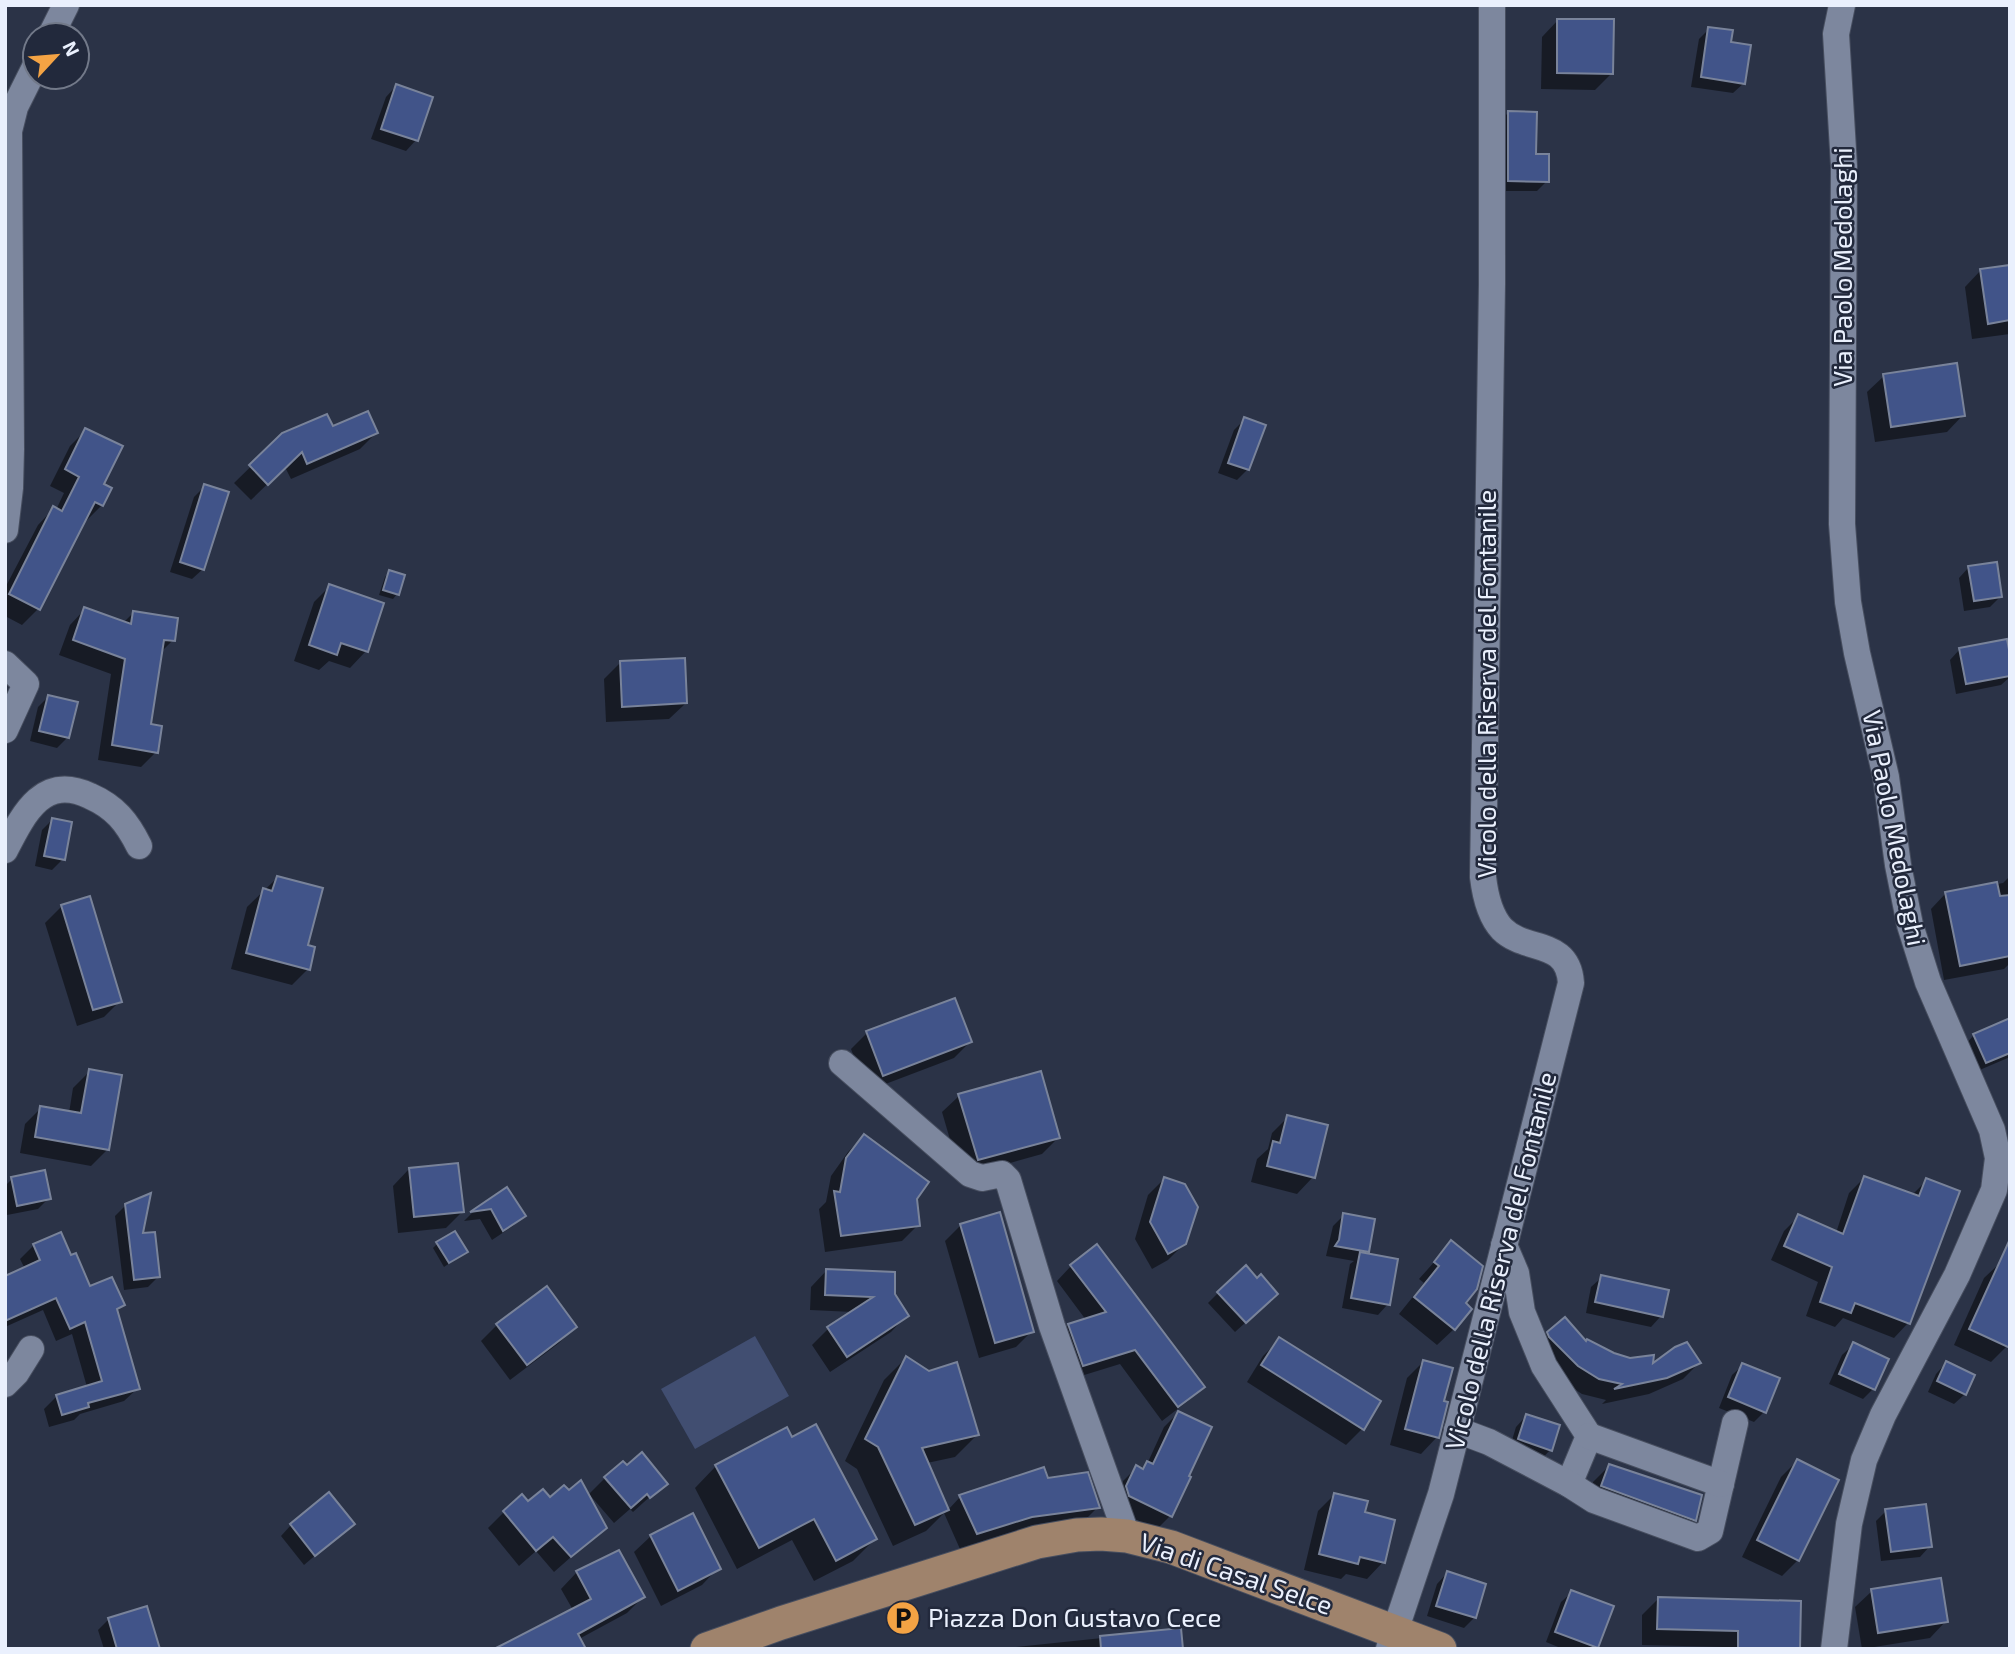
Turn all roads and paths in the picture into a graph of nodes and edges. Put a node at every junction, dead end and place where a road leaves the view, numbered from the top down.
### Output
1 (66, 5) edge
2 (1492, 5) edge
3 (1842, 5) edge
4 (58, 21) edge
5 (23, 91) edge
6 (5, 530) edge
7 (5, 664) edge
8 (5, 730) edge
9 (139, 845) dead end
10 (5, 850) edge
11 (842, 1063) dead end
12 (1504, 1245) junction
13 (31, 1349) dead end
14 (5, 1384) edge
15 (1735, 1423) dead end
16 (1457, 1430) junction
17 (1590, 1436) junction
18 (1569, 1484) junction
19 (1721, 1484) junction
20 (1127, 1536) junction
21 (1392, 1640) edge
22 (707, 1649) edge
23 (1440, 1649) edge
24 (1834, 1649) edge

1 - 4 street
2 - 12 street, Vicolo della Riserva del Fontanile
3 - 24 street, Via Paolo Medolaghi
5 - 6 street
7 - 8 street
9 - 10 street
11 - 20 street
12 - 16 street, Vicolo della Riserva del Fontanile
12 - 17 street
13 - 14 street
15 - 19 street
16 - 18 street
16 - 21 street, Vicolo della Riserva del Fontanile
17 - 18 street
17 - 19 street
18 - 19 street
20 - 21 main road, Via di Casal Selce
20 - 22 main road, Via di Casal Selce
21 - 23 main road, Via di Casal Selce

